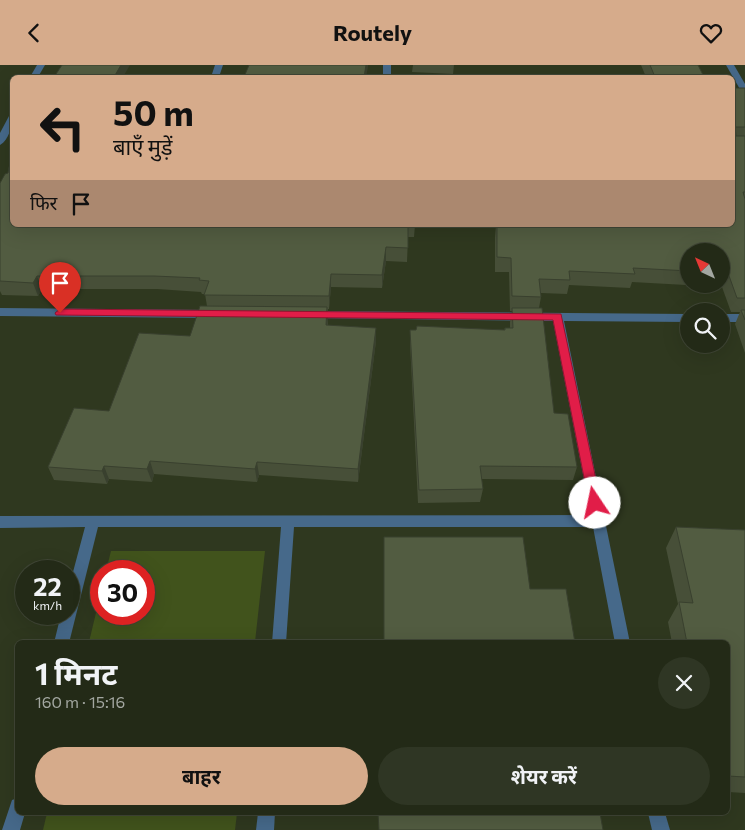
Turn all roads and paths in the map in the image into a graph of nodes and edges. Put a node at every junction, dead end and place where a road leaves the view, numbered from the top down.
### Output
1 (730, 65) edge
2 (745, 91) edge
3 (10, 122) edge
4 (0, 142) edge
5 (0, 312) edge
6 (229, 314) edge
7 (299, 315) edge
8 (558, 317) junction
9 (680, 318) edge
10 (730, 318) edge
11 (745, 318) edge
12 (598, 521) junction
13 (0, 522) edge
14 (93, 522) junction
15 (288, 522) junction
16 (62, 640) edge
17 (279, 640) edge
18 (622, 640) edge
19 (15, 815) edge
20 (266, 815) edge
21 (657, 815) edge
22 (11, 830) edge
23 (265, 830) edge
24 (661, 830) edge

1 - 2 street
3 - 4 street
5 - 6 street
7 - 8 street
8 - 9 street
8 - 12 street
10 - 11 street
12 - 15 street
12 - 18 street
13 - 14 street
14 - 15 street
14 - 16 street
15 - 17 street
19 - 22 street
20 - 23 street
21 - 24 street

